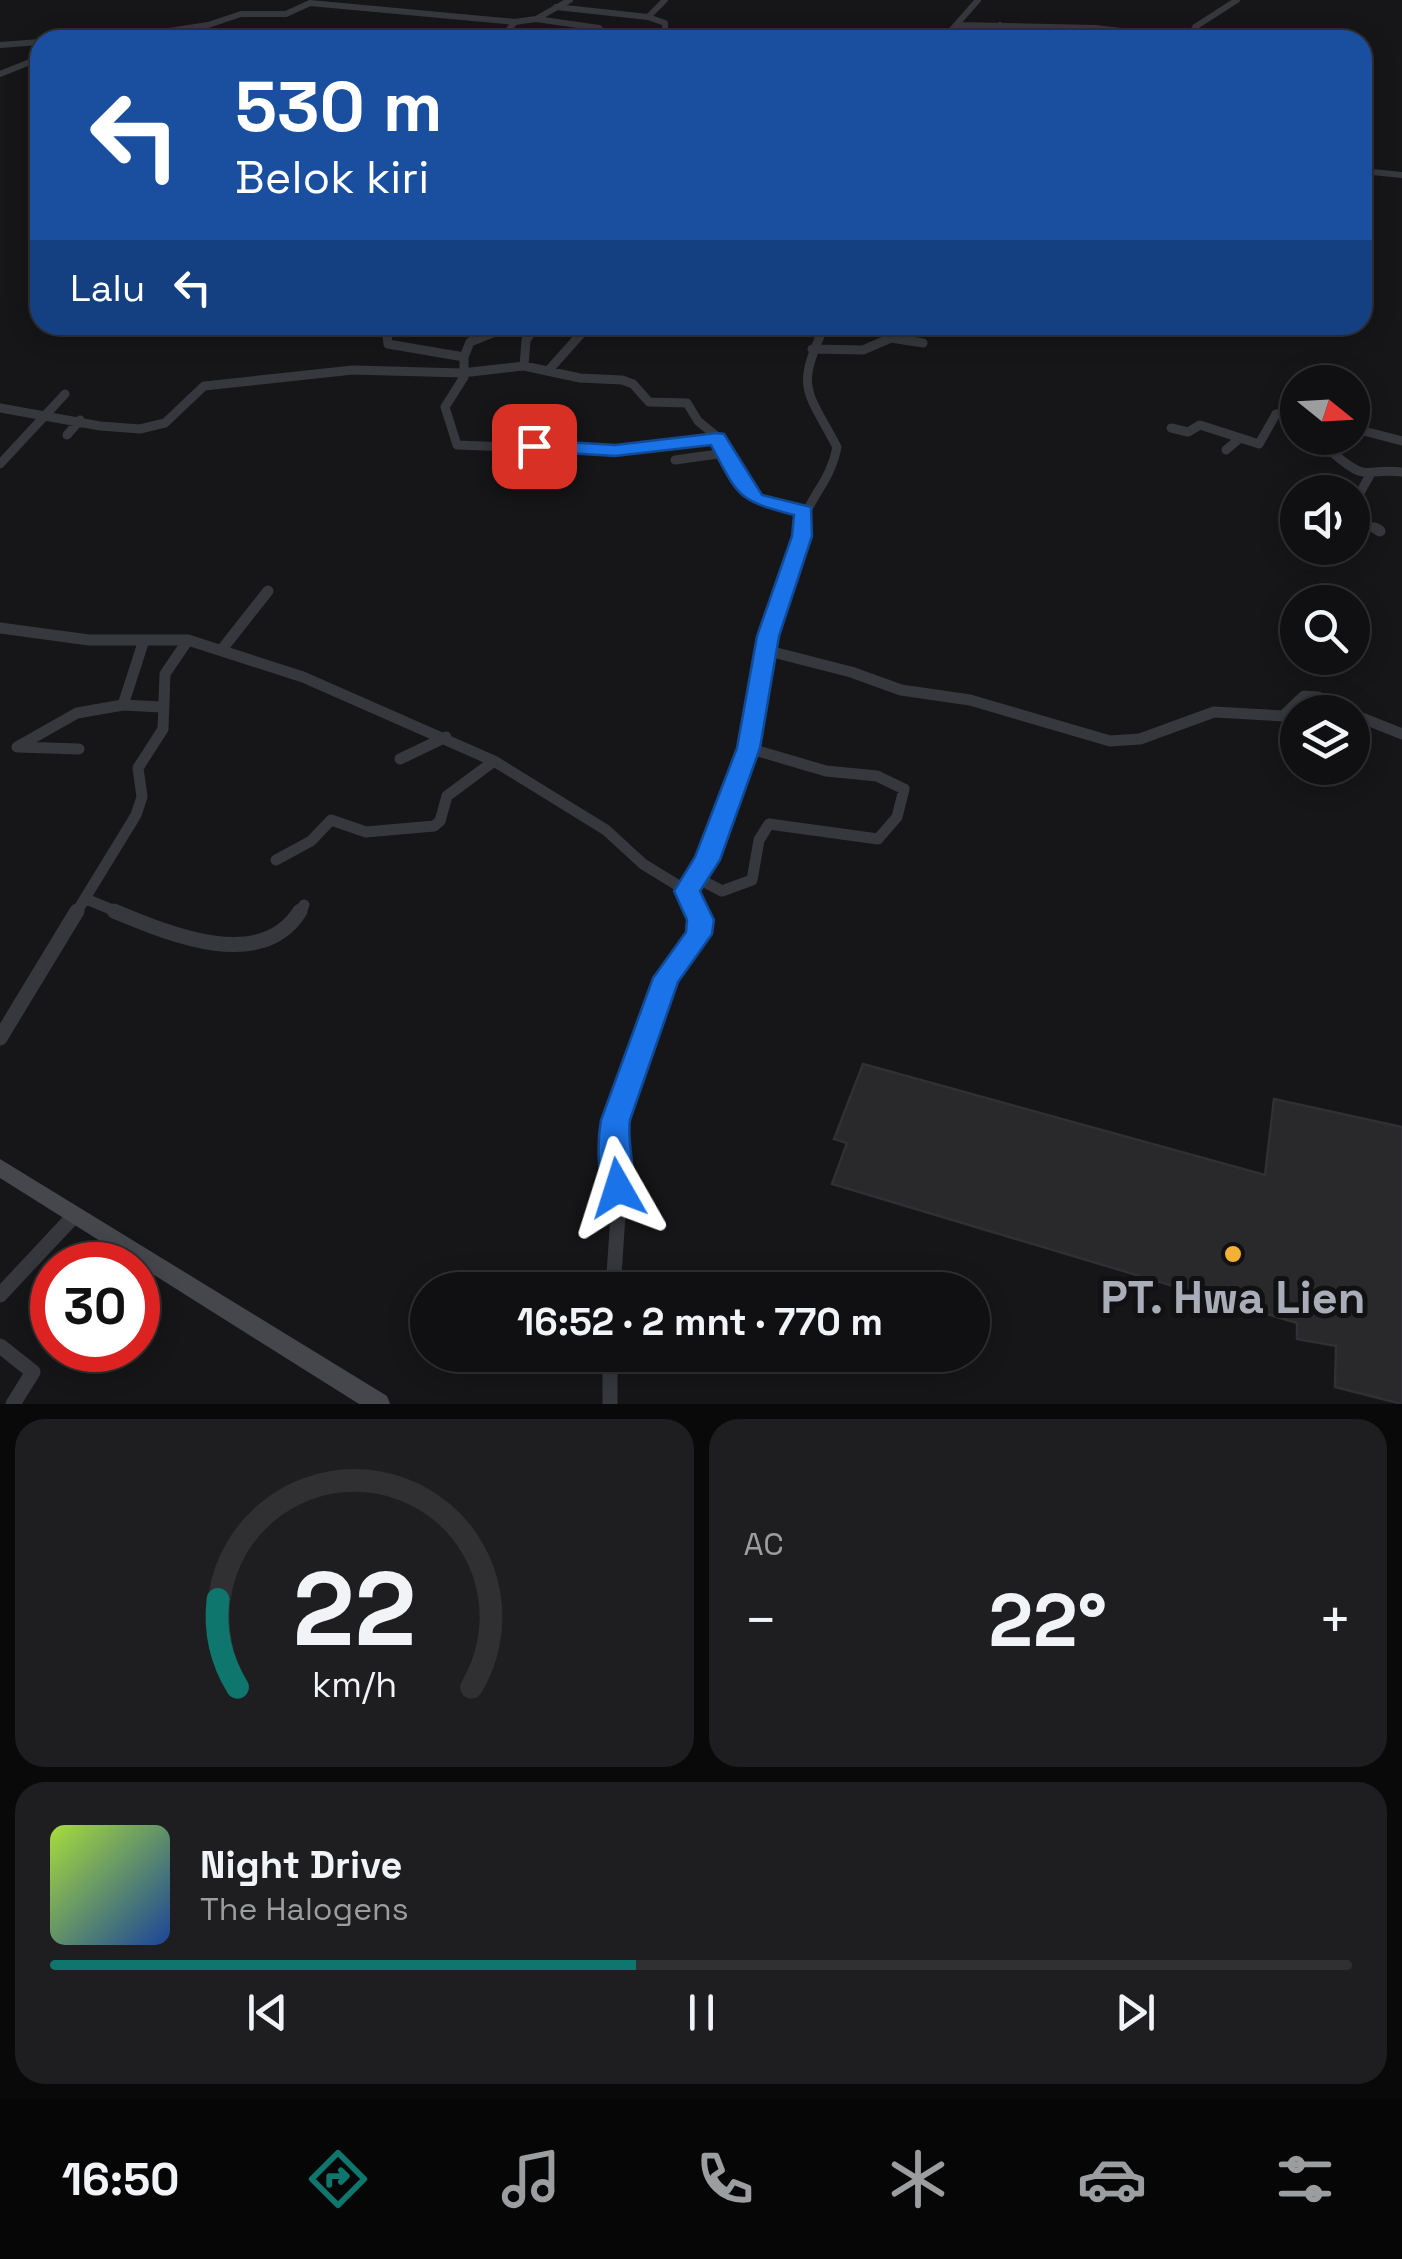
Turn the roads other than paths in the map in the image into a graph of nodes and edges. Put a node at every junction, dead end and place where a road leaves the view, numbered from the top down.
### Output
1 (570, 0) edge
2 (665, 0) edge
3 (978, 0) edge
4 (1226, 0) edge
5 (1237, 1) edge
6 (619, 4) dead end
7 (556, 7) junction
8 (615, 14) junction
9 (628, 15) junction
10 (648, 16) junction
11 (536, 19) junction
12 (515, 22) junction
13 (958, 25) junction
14 (1000, 25) junction
15 (171, 30) edge
16 (508, 30) edge
17 (598, 30) edge
18 (616, 30) edge
19 (666, 30) edge
20 (953, 30) edge
21 (998, 30) edge
22 (1113, 30) edge
23 (1194, 30) edge
24 (30, 43) edge
25 (0, 46) edge
26 (30, 62) edge
27 (0, 74) edge
28 (1372, 172) edge
29 (1402, 175) edge
30 (388, 335) edge
31 (488, 335) edge
32 (530, 335) edge
33 (584, 335) edge
34 (820, 335) edge
35 (923, 343) dead end
36 (812, 349) junction
37 (464, 357) junction
38 (524, 366) junction
39 (548, 371) junction
40 (466, 373) junction
41 (66, 394) dead end
42 (0, 408) edge
43 (1280, 413) edge
44 (49, 415) junction
45 (80, 420) junction
46 (1170, 428) dead end
47 (1370, 433) edge
48 (66, 435) dead end
49 (717, 438) junction
50 (1240, 438) junction
51 (1402, 441) edge
52 (1226, 450) dead end
53 (724, 454) junction
54 (1338, 455) edge
55 (675, 460) dead end
56 (0, 464) edge
57 (1402, 472) edge
58 (1370, 475) joint
59 (804, 512) junction
60 (1370, 526) edge
61 (1380, 531) dead end
62 (268, 591) dead end
63 (0, 628) edge
64 (144, 640) junction
65 (188, 640) junction
66 (223, 648) junction
67 (766, 650) junction
68 (123, 705) junction
69 (162, 707) junction
70 (1280, 716) edge
71 (1370, 721) edge
72 (1402, 734) edge
73 (446, 737) junction
74 (79, 748) dead end
75 (748, 748) junction
76 (400, 758) dead end
77 (494, 761) junction
78 (276, 860) dead end
79 (697, 878) junction
80 (687, 891) junction
81 (86, 899) junction
82 (304, 905) dead end
83 (0, 1038) edge
84 (0, 1168) edge
85 (74, 1216) junction
86 (614, 1272) edge
87 (0, 1294) edge
88 (0, 1346) edge
89 (610, 1372) edge
90 (13, 1404) edge
91 (379, 1404) edge
92 (610, 1404) edge

1 - 7 street
2 - 10 street
3 - 13 street
4 - 5 street
5 - 23 street
6 - 8 street
7 - 8 street
7 - 11 street
8 - 9 street
9 - 10 street
9 - 18 street
10 - 19 street
11 - 12 street
11 - 17 street
12 - 15 street
12 - 16 street
13 - 14 street
13 - 20 street
14 - 21 street
14 - 22 street
24 - 25 street
26 - 27 street
28 - 29 street
30 - 37 street
31 - 37 street
32 - 38 street
33 - 39 street
34 - 36 street
35 - 36 street
36 - 59 street
37 - 40 street
38 - 39 street
38 - 40 street
39 - 49 street
40 - 45 street
40 - 49 street
41 - 44 street
42 - 44 street
43 - 50 street
44 - 45 street
44 - 56 street
45 - 48 street
46 - 50 street
47 - 51 street
49 - 53 street
50 - 52 street
53 - 55 street
53 - 59 street
54 - 58 street
57 - 58 street
59 - 67 street
60 - 61 street
62 - 66 street
63 - 64 street
64 - 65 street
64 - 68 street
65 - 66 street
65 - 69 street
66 - 73 street
67 - 70 street
67 - 75 street
68 - 69 street
68 - 74 street
69 - 81 street
71 - 72 street
73 - 76 street
73 - 77 street
75 - 79 street
75 - 79 street
77 - 78 street
77 - 80 street
79 - 80 street
80 - 86 street
81 - 82 street
81 - 83 street
84 - 85 street
85 - 87 street
85 - 91 street
88 - 90 street
89 - 92 street

